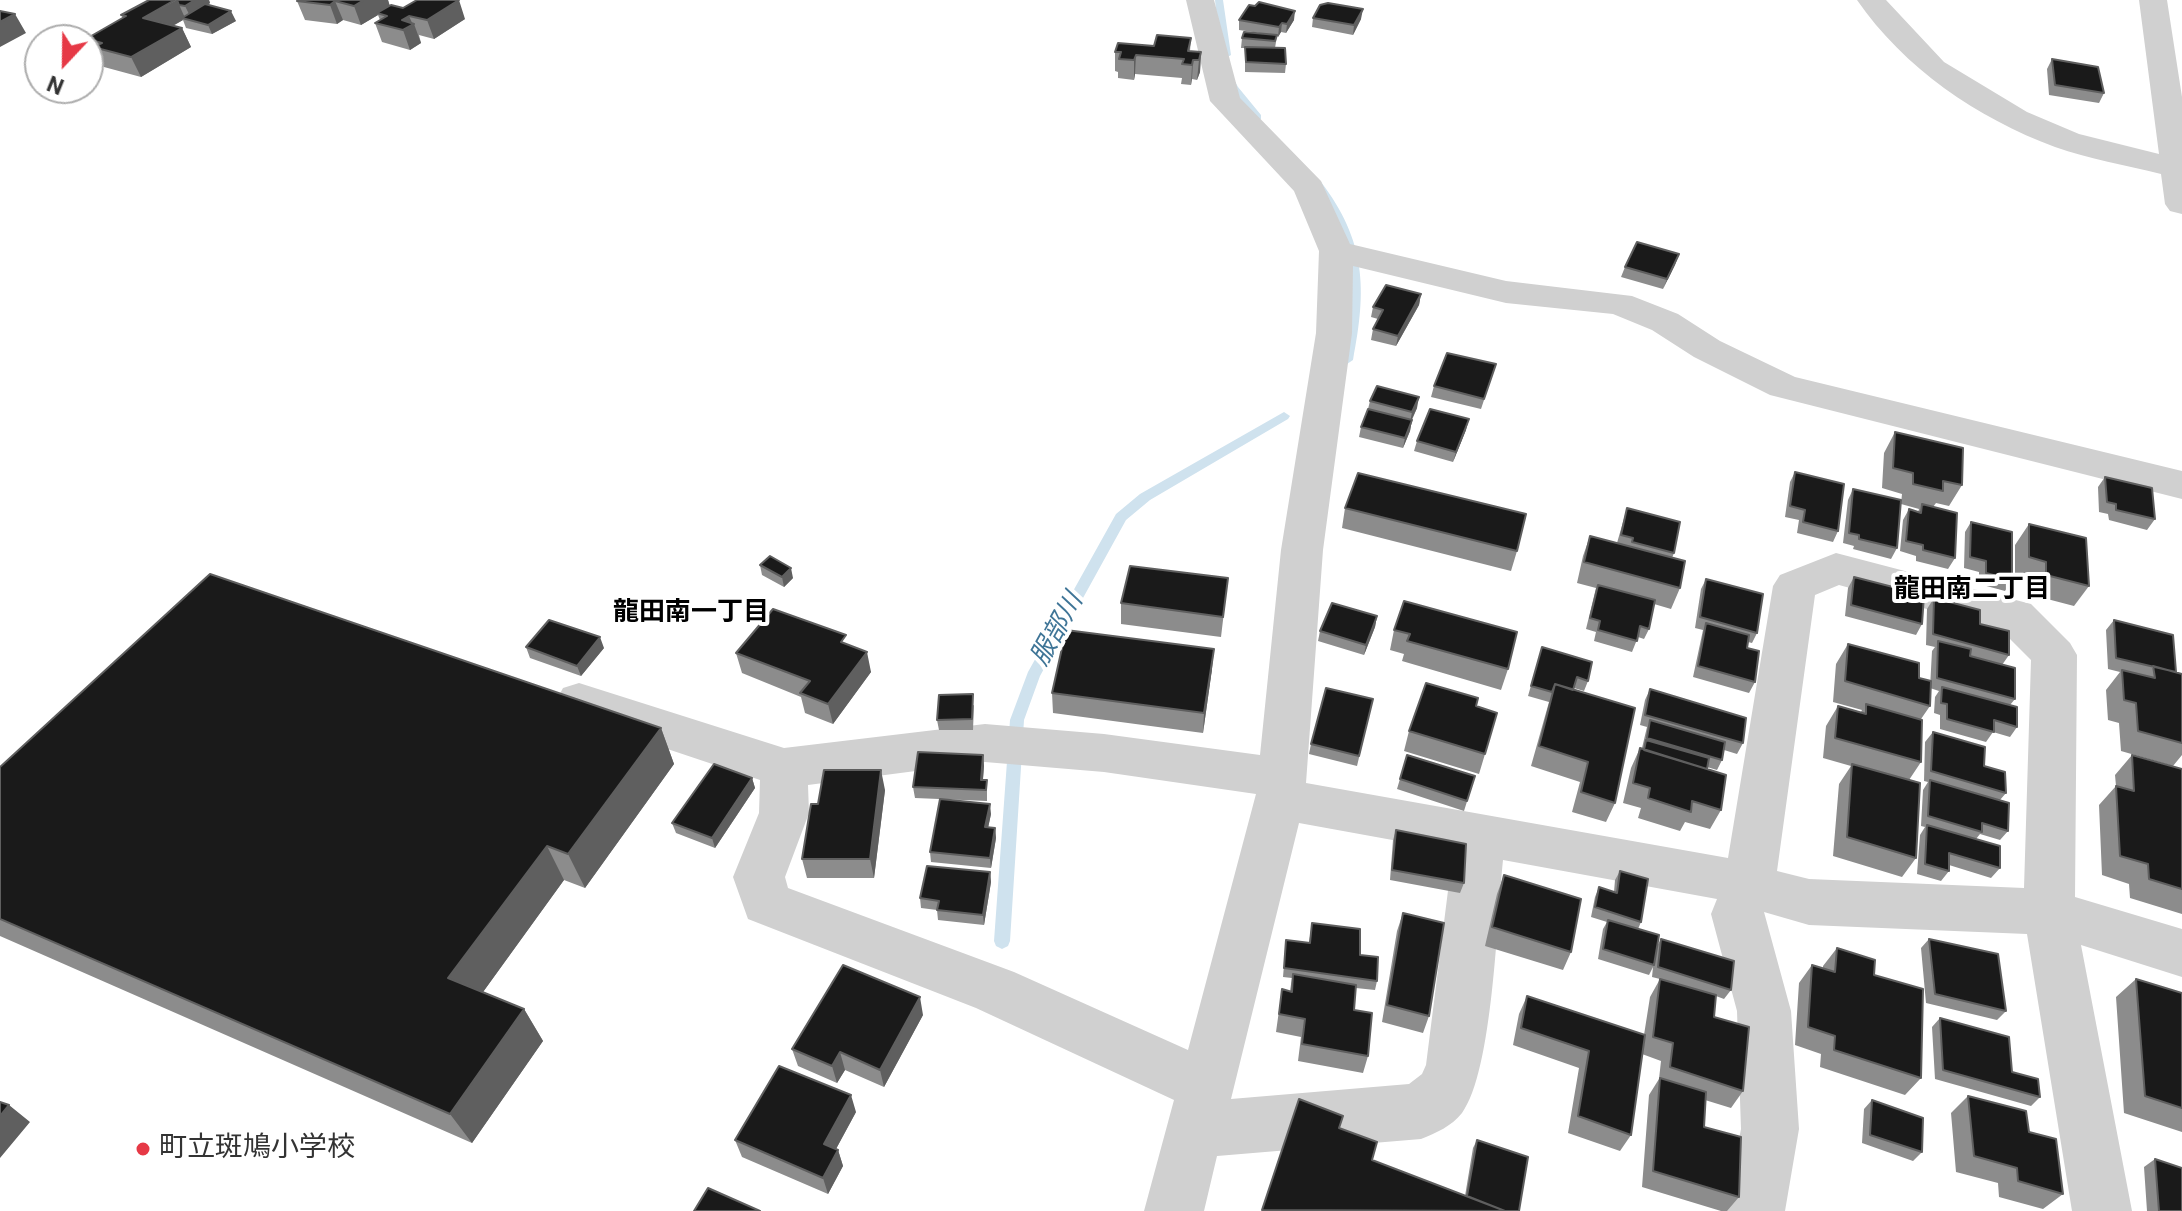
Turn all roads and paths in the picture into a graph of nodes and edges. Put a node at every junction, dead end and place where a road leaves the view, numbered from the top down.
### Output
1 (1200, 0) edge
2 (1871, 0) edge
3 (2153, 0) edge
4 (2180, 187) edge
5 (1352, 256) junction
6 (2182, 485) edge
7 (542, 689) edge
8 (784, 768) junction
9 (1281, 789) junction
10 (1480, 834) junction
11 (1749, 886) junction
12 (2049, 912) junction
13 (2182, 953) edge
14 (1200, 1108) junction
15 (1174, 1211) edge
16 (1755, 1211) edge
17 (2102, 1211) edge

1 - 5 street
2 - 4 street
3 - 4 street
5 - 6 street
5 - 9 street
7 - 8 street
8 - 9 street
8 - 14 street
9 - 10 street
9 - 14 street
10 - 11 street
10 - 14 street
11 - 12 street
11 - 12 street
11 - 16 street
12 - 13 street
12 - 17 street
14 - 15 street

